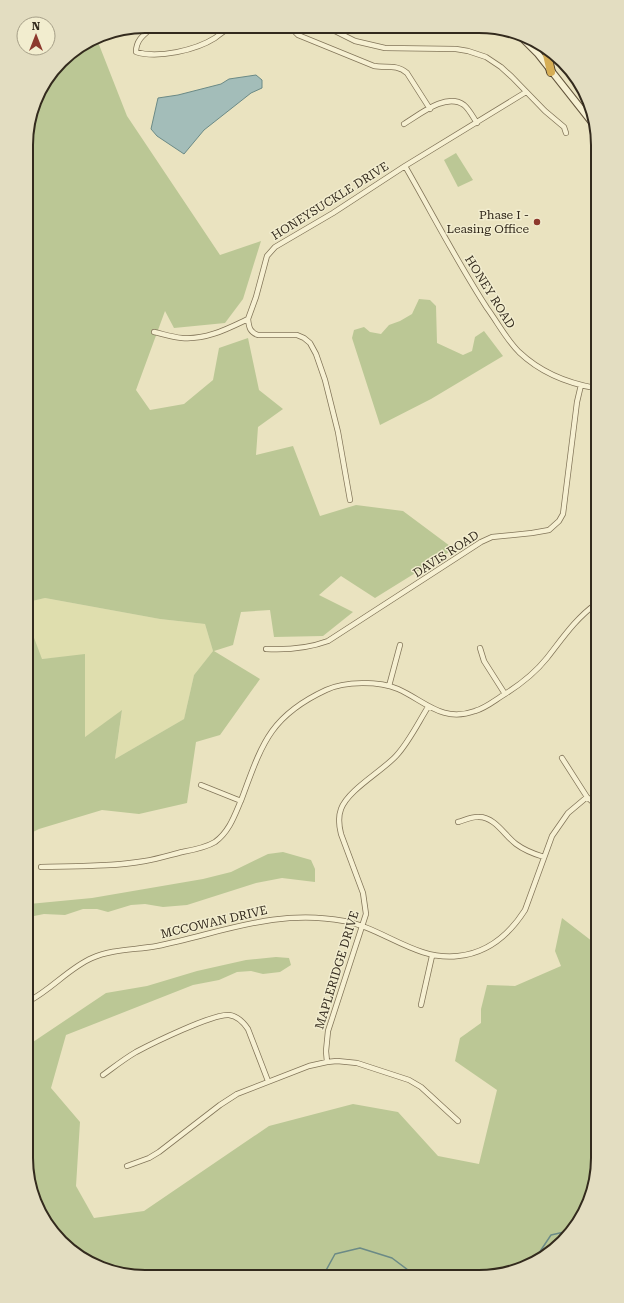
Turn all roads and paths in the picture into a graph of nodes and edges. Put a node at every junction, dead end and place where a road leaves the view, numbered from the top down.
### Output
1 (146, 33) edge
2 (221, 33) edge
3 (296, 33) edge
4 (339, 33) edge
5 (529, 45) edge
6 (535, 49) edge
7 (538, 54) junction
8 (548, 57) edge
9 (551, 72) junction
10 (526, 92) junction
11 (430, 109) junction
12 (587, 117) edge
13 (477, 123) junction
14 (404, 124) dead end
15 (566, 133) dead end
16 (405, 166) junction
17 (248, 319) junction
18 (154, 332) dead end
19 (581, 385) junction
20 (591, 387) edge
21 (350, 500) dead end
22 (591, 608) edge
23 (400, 645) dead end
24 (480, 648) dead end
25 (266, 649) dead end
26 (389, 686) junction
27 (505, 694) junction
28 (428, 707) junction
29 (562, 758) dead end
30 (201, 785) dead end
31 (587, 797) junction
32 (240, 801) junction
33 (591, 801) edge
34 (458, 822) dead end
35 (544, 857) junction
36 (40, 867) dead end
37 (363, 927) junction
38 (432, 956) junction
39 (33, 999) edge
40 (421, 1005) dead end
41 (327, 1062) junction
42 (103, 1075) dead end
43 (268, 1082) junction
44 (458, 1121) dead end
45 (127, 1166) dead end

1 - 2 street
3 - 11 street
4 - 10 street
5 - 7 main road
6 - 7 main road
7 - 9 main road
8 - 9 highway
9 - 12 main road
10 - 13 street, HONEYSUCKLE DRIVE
10 - 15 street
11 - 13 street
11 - 14 street
13 - 16 street, HONEYSUCKLE DRIVE
16 - 17 street, HONEYSUCKLE DRIVE
16 - 19 street, HONEY ROAD
17 - 18 street
17 - 21 street
19 - 20 street, HONEY ROAD
19 - 25 street, DAVIS ROAD
22 - 27 street
23 - 26 street
24 - 27 street
26 - 28 street
26 - 32 street
27 - 28 street
28 - 37 street, MAPLERIDGE DRIVE
29 - 31 street
30 - 32 street
31 - 33 street
31 - 35 street, MCCOWAN DRIVE
32 - 36 street
34 - 35 street
35 - 38 street, MCCOWAN DRIVE
37 - 38 street, MCCOWAN DRIVE
37 - 39 street, MCCOWAN DRIVE
37 - 41 street, MAPLERIDGE DRIVE
38 - 40 street
41 - 43 street
41 - 44 street
42 - 43 street
43 - 45 street

